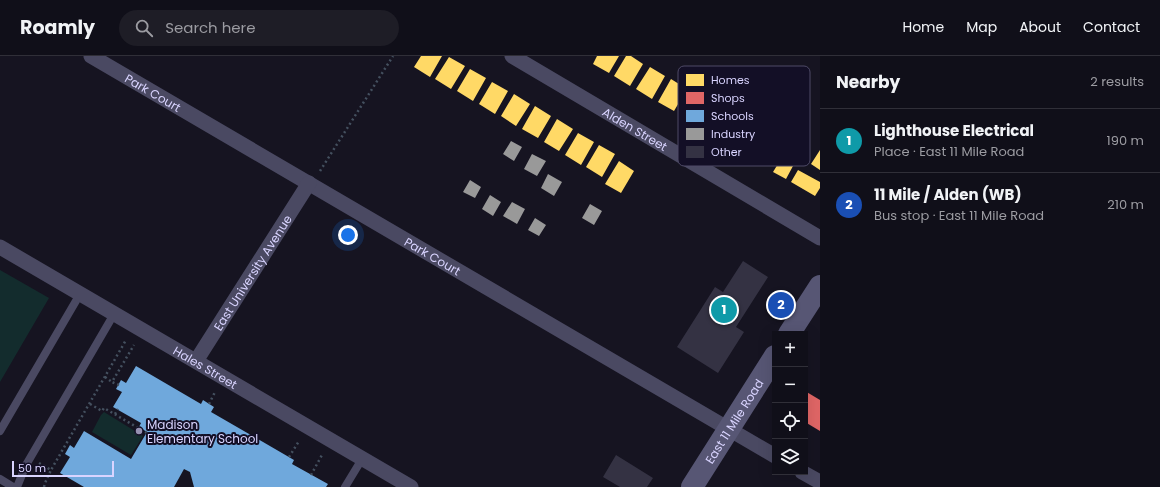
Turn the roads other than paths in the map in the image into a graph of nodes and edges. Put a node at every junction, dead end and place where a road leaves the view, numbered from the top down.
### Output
1 (90, 56) edge
2 (512, 56) edge
3 (678, 154) edge
4 (698, 166) edge
5 (308, 183) junction
6 (820, 238) edge
7 (0, 248) edge
8 (820, 286) edge
9 (80, 294) junction
10 (114, 314) junction
11 (791, 331) edge
12 (196, 361) junction
13 (772, 361) edge
14 (729, 429) junction
15 (0, 431) edge
16 (772, 454) edge
17 (362, 458) junction
18 (807, 475) edge
19 (0, 479) edge
20 (820, 482) edge
21 (13, 487) edge
22 (17, 487) edge
23 (345, 487) edge
24 (411, 487) edge
25 (692, 487) edge

1 - 5 street, Park Court
2 - 3 street, Alden Street
4 - 6 street, Alden Street
5 - 12 street, East University Avenue
5 - 14 street, Park Court
7 - 9 street, Hales Street
8 - 11 main road
9 - 10 street, Hales Street
9 - 15 lane
10 - 12 street, Hales Street
10 - 22 lane
12 - 17 street, Hales Street
13 - 14 main road, East 11 Mile Road
14 - 16 street, Park Court
14 - 25 main road, East 11 Mile Road
17 - 23 lane
17 - 24 street, Hales Street
18 - 20 street
19 - 21 lane

